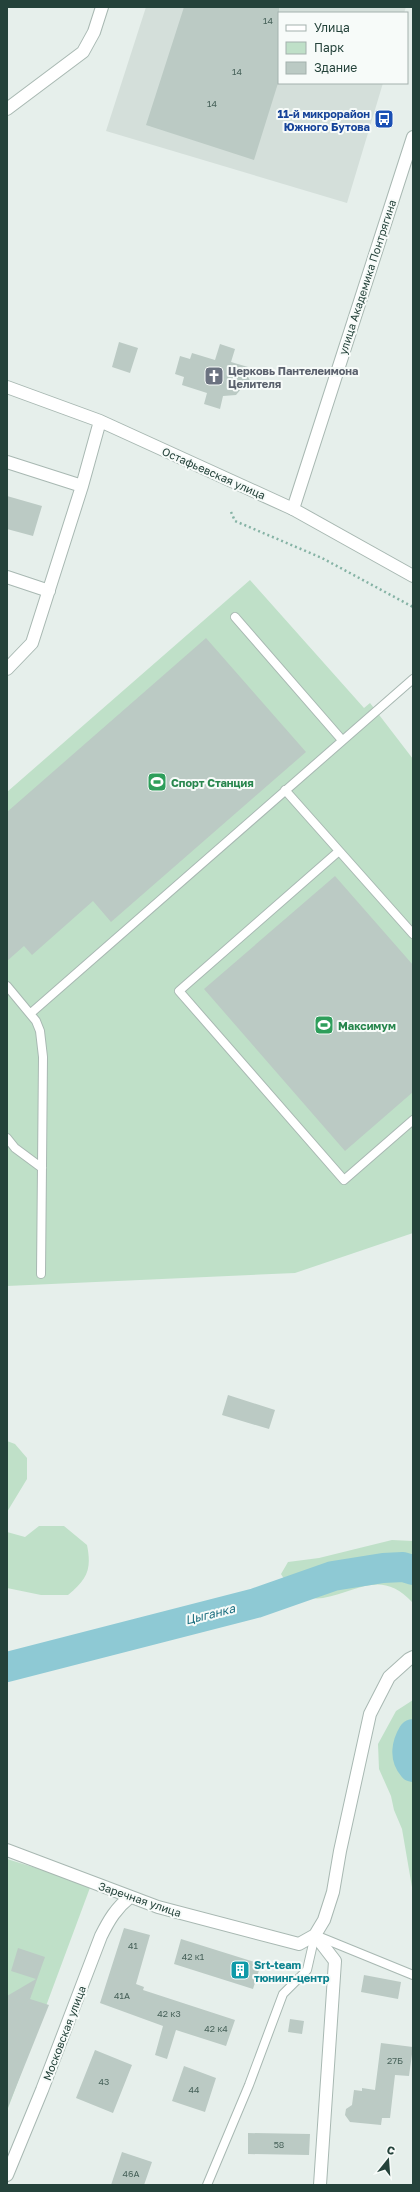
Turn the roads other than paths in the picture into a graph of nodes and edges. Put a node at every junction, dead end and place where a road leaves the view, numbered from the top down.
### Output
1 (102, 7) edge
2 (7, 110) edge
3 (413, 137) edge
4 (7, 387) edge
5 (100, 421) junction
6 (7, 462) edge
7 (82, 486) junction
8 (293, 509) junction
9 (413, 576) edge
10 (7, 577) edge
11 (49, 591) junction
12 (235, 617) dead end
13 (7, 668) edge
14 (413, 679) edge
15 (342, 740) junction
16 (285, 790) junction
17 (340, 851) junction
18 (413, 934) edge
19 (7, 986) edge
20 (31, 1013) junction
21 (413, 1120) edge
22 (7, 1138) edge
23 (42, 1168) junction
24 (41, 1274) dead end
25 (413, 1657) edge
26 (7, 1850) edge
27 (130, 1897) junction
28 (315, 1936) junction
29 (413, 1975) edge
30 (7, 2175) edge
31 (207, 2185) edge
32 (320, 2185) edge

1 - 2 street
3 - 8 street, улица Академика Понтрягина
4 - 5 street, Остафьевская улица
5 - 7 street
5 - 8 street, Остафьевская улица
6 - 7 street
7 - 11 street
8 - 9 street, Остафьевская улица
10 - 11 street
11 - 13 street
12 - 15 lane
14 - 15 lane
15 - 16 lane
16 - 17 lane
16 - 20 lane
17 - 18 lane
17 - 21 lane
19 - 20 lane
20 - 23 lane
22 - 23 lane
23 - 24 lane
25 - 28 street
26 - 27 street, Заречная улица
27 - 28 street, Заречная улица
27 - 30 street, Московская улица
28 - 29 lane
28 - 31 lane
28 - 32 street

